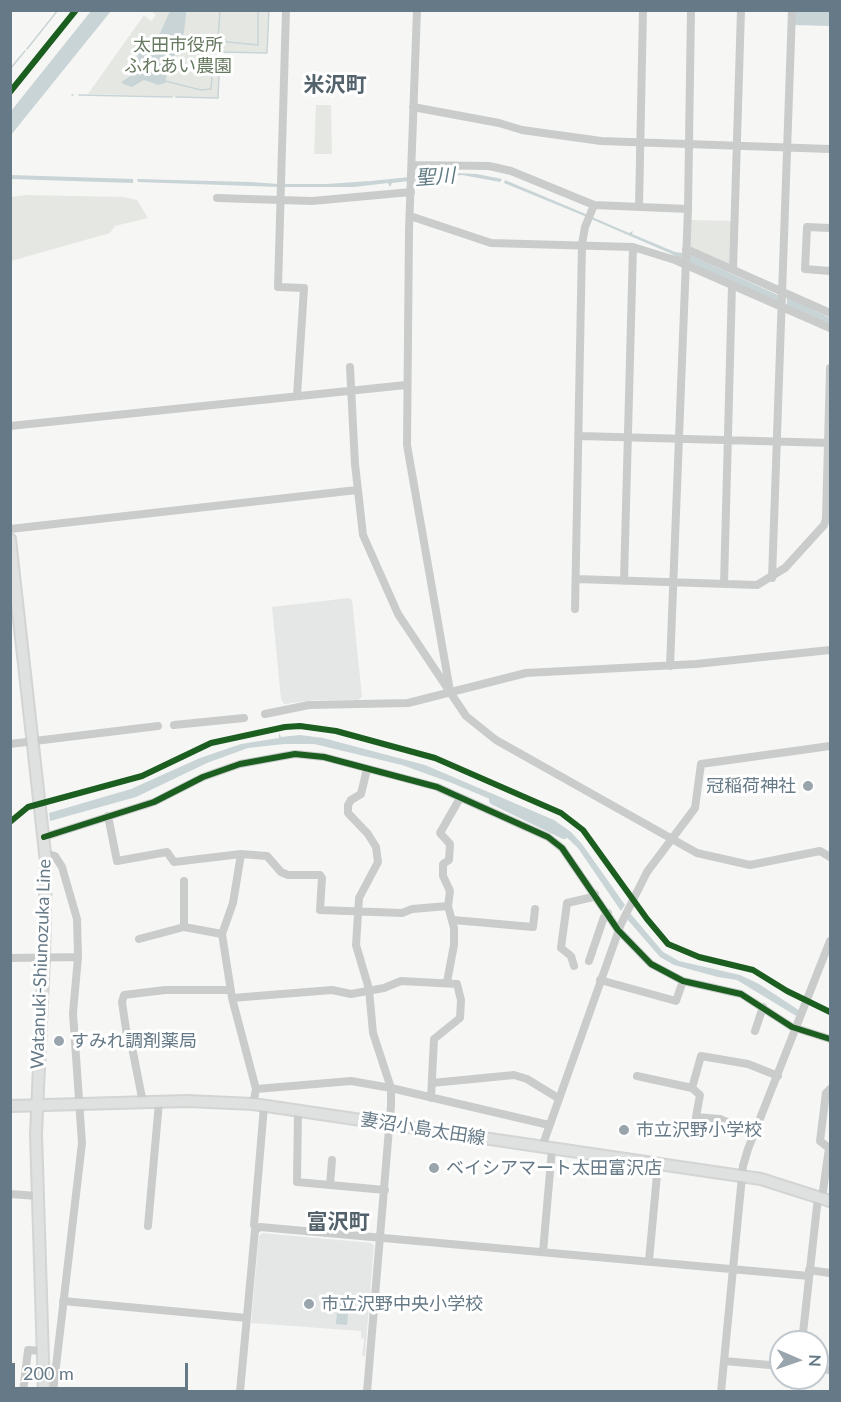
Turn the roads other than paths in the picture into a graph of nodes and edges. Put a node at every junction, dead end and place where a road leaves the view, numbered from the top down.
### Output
1 (286, 10) edge
2 (417, 10) edge
3 (643, 10) edge
4 (691, 10) edge
5 (741, 10) edge
6 (792, 10) edge
7 (413, 107) junction
8 (641, 143) junction
9 (690, 145) junction
10 (737, 148) junction
11 (789, 148) junction
12 (831, 149) edge
13 (412, 166) junction
14 (411, 191) junction
15 (217, 198) dead end
16 (281, 199) junction
17 (593, 207) junction
18 (639, 207) junction
19 (688, 209) junction
20 (410, 216) junction
21 (831, 228) edge
22 (582, 244) junction
23 (633, 247) junction
24 (686, 258) junction
25 (733, 270) junction
26 (831, 271) edge
27 (732, 285) junction
28 (782, 293) junction
29 (782, 306) junction
30 (831, 313) edge
31 (831, 328) edge
32 (350, 367) dead end
33 (831, 368) edge
34 (406, 385) junction
35 (351, 391) junction
36 (297, 396) junction
37 (10, 426) edge
38 (580, 436) junction
39 (630, 437) junction
40 (679, 438) junction
41 (728, 440) junction
42 (778, 441) junction
43 (829, 443) edge
44 (357, 490) junction
45 (10, 529) edge
46 (10, 539) edge
47 (13, 577) edge
48 (772, 578) junction
49 (576, 579) junction
50 (624, 581) junction
51 (671, 583) junction
52 (724, 584) junction
53 (575, 609) dead end
54 (831, 650) edge
55 (669, 666) junction
56 (451, 692) junction
57 (265, 714) dead end
58 (244, 718) dead end
59 (174, 724) dead end
60 (158, 726) dead end
61 (32, 741) junction
62 (10, 744) edge
63 (831, 746) edge
64 (367, 769) junction
65 (460, 798) junction
66 (108, 816) junction
67 (43, 834) junction
68 (673, 839) junction
69 (45, 853) junction
70 (241, 854) junction
71 (831, 857) edge
72 (184, 881) dead end
73 (595, 894) junction
74 (448, 906) junction
75 (535, 909) dead end
76 (357, 912) junction
77 (608, 913) junction
78 (453, 920) junction
79 (184, 927) junction
80 (619, 927) junction
81 (222, 934) junction
82 (139, 939) dead end
83 (831, 940) edge
84 (44, 957) junction
85 (78, 957) junction
86 (10, 958) edge
87 (589, 961) dead end
88 (574, 966) dead end
89 (600, 980) junction
90 (683, 981) junction
91 (447, 982) junction
92 (369, 989) junction
93 (231, 994) junction
94 (763, 1007) junction
95 (797, 1028) junction
96 (755, 1031) dead end
97 (164, 1037) dead end
98 (831, 1039) edge
99 (131, 1042) junction
100 (637, 1076) dead end
101 (778, 1076) junction
102 (432, 1083) junction
103 (390, 1088) junction
104 (692, 1088) junction
105 (256, 1089) junction
106 (831, 1089) edge
107 (431, 1098) junction
108 (558, 1098) junction
109 (159, 1102) junction
110 (143, 1103) junction
111 (78, 1104) junction
112 (36, 1105) junction
113 (259, 1105) junction
114 (10, 1106) edge
115 (298, 1111) junction
116 (391, 1125) junction
117 (549, 1125) junction
118 (755, 1131) junction
119 (547, 1148) junction
120 (332, 1160) dead end
121 (658, 1164) junction
122 (741, 1176) junction
123 (330, 1185) junction
124 (385, 1190) junction
125 (10, 1194) edge
126 (37, 1196) junction
127 (824, 1198) edge
128 (148, 1226) dead end
129 (256, 1228) junction
130 (380, 1237) junction
131 (543, 1252) junction
132 (649, 1261) junction
133 (732, 1268) junction
134 (809, 1273) junction
135 (831, 1273) edge
136 (63, 1301) junction
137 (247, 1318) junction
138 (803, 1330) edge
139 (42, 1351) junction
140 (724, 1361) junction
141 (769, 1365) edge
142 (23, 1392) edge
143 (44, 1392) edge
144 (53, 1392) edge
145 (240, 1392) edge
146 (367, 1392) edge
147 (722, 1392) edge

1 - 16 street
2 - 7 street
3 - 8 street
4 - 9 street
5 - 10 street
6 - 11 street
7 - 8 street
7 - 13 street
8 - 9 street
8 - 18 street
9 - 10 street
9 - 19 street
10 - 11 street
10 - 25 street
11 - 12 street
11 - 28 street
13 - 14 street
13 - 17 street
14 - 16 street
14 - 20 street
15 - 16 street
16 - 36 street
17 - 18 street
17 - 22 street
18 - 19 street
19 - 24 street
20 - 22 street
20 - 34 street
21 - 26 street
22 - 23 street
22 - 38 street
23 - 24 street
23 - 39 street
24 - 25 street
24 - 27 street
24 - 40 street
25 - 28 street
27 - 29 street
27 - 41 street
28 - 29 street
28 - 30 street
29 - 31 street
29 - 42 street
32 - 35 street
33 - 43 street
34 - 35 street
34 - 56 street
35 - 36 street
35 - 44 street
36 - 37 street
38 - 39 street
38 - 49 street
39 - 40 street
39 - 50 street
40 - 41 street
40 - 51 street
41 - 42 street
41 - 52 street
42 - 43 street
42 - 48 street
43 - 48 street
44 - 45 street
44 - 56 street
46 - 47 main road, Watanuki-Shiunozuka Line
47 - 61 main road, Watanuki-Shiunozuka Line
48 - 52 street
49 - 50 street
49 - 53 street
50 - 51 street
51 - 52 street
51 - 55 street
54 - 55 street
55 - 56 street
56 - 57 street
56 - 68 street
58 - 59 street
60 - 61 street
61 - 62 street
61 - 67 main road, Watanuki-Shiunozuka Line
63 - 68 street
64 - 65 street
64 - 66 street
64 - 76 street
65 - 73 street
65 - 74 street
66 - 67 street
66 - 70 street
67 - 69 main road, Watanuki-Shiunozuka Line
68 - 71 street
68 - 80 street
69 - 84 main road, Watanuki-Shiunozuka Line
69 - 85 street
70 - 76 street
70 - 81 street
72 - 79 street
73 - 77 street
73 - 88 street
74 - 76 street
74 - 78 street
75 - 78 street
76 - 92 street
77 - 80 street
77 - 87 street
78 - 91 street
79 - 81 street
79 - 82 street
80 - 89 street
80 - 90 street
81 - 93 street
83 - 95 street
84 - 85 street
84 - 86 street
84 - 112 main road, Watanuki-Shiunozuka Line
85 - 111 street
89 - 90 street
89 - 108 street
90 - 94 street
91 - 92 street
91 - 102 street
92 - 93 street
92 - 103 street
93 - 99 street
93 - 105 street
94 - 95 street
94 - 96 street
95 - 98 street
95 - 101 street
97 - 99 street
99 - 110 street
100 - 104 street
101 - 104 street
101 - 118 street
102 - 107 street
102 - 108 street
103 - 105 street
103 - 107 street
103 - 116 street
104 - 118 street
105 - 113 street
106 - 127 street
107 - 117 street
108 - 117 street
109 - 110 main road, 妻沼小島太田線
109 - 113 main road, 妻沼小島太田線
109 - 128 street
110 - 111 main road, 妻沼小島太田線
111 - 112 main road, 妻沼小島太田線
111 - 136 street
112 - 114 main road, 妻沼小島太田線
112 - 126 main road, Watanuki-Shiunozuka Line
113 - 115 main road, 妻沼小島太田線
113 - 129 street
115 - 116 main road, 妻沼小島太田線
115 - 123 street
116 - 119 main road, 妻沼小島太田線
116 - 124 street
117 - 119 street
118 - 122 street
119 - 121 main road, 妻沼小島太田線
119 - 131 street
120 - 123 street
121 - 122 main road, 妻沼小島太田線
121 - 132 street
122 - 127 main road, 妻沼小島太田線
122 - 133 street
123 - 124 street
124 - 130 street
125 - 126 street
126 - 139 main road, Watanuki-Shiunozuka Line
127 - 134 street
129 - 130 street
129 - 137 street
130 - 131 street
130 - 146 street
131 - 132 street
132 - 133 street
133 - 134 street
133 - 140 street
134 - 135 street
134 - 138 street
136 - 137 street
136 - 144 street
137 - 145 street
139 - 142 street
139 - 143 main road, Watanuki-Shiunozuka Line
140 - 141 street
140 - 147 street

